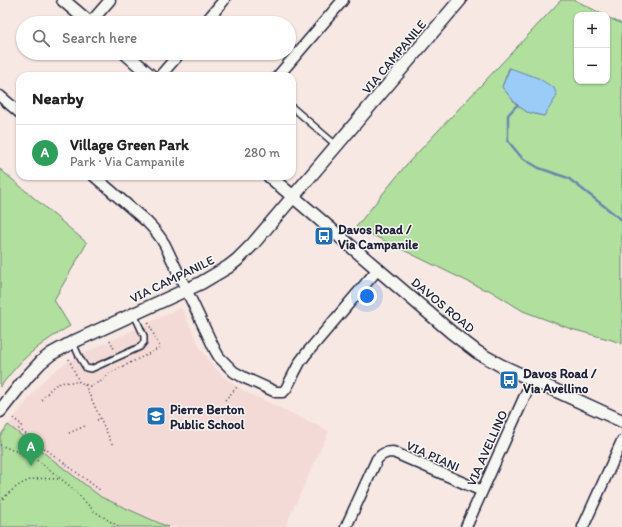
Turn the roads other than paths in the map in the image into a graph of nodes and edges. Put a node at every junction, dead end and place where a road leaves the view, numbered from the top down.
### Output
1 (63, 0) edge
2 (110, 0) edge
3 (224, 0) edge
4 (343, 0) edge
5 (460, 0) edge
6 (82, 16) edge
7 (96, 16) edge
8 (211, 16) edge
9 (296, 55) edge
10 (133, 60) edge
11 (174, 60) edge
12 (292, 60) edge
13 (146, 72) edge
14 (163, 72) edge
15 (281, 72) edge
16 (0, 96) edge
17 (296, 109) edge
18 (16, 110) edge
19 (337, 145) junction
20 (99, 180) edge
21 (274, 180) edge
22 (293, 197) junction
23 (378, 269) junction
24 (186, 290) junction
25 (134, 313) junction
26 (73, 342) junction
27 (532, 380) junction
28 (0, 411) edge
29 (622, 421) edge
30 (622, 441) edge
31 (482, 491) junction
32 (346, 527) edge
33 (466, 527) edge
34 (583, 527) edge

1 - 6 street
2 - 7 street
3 - 8 street
4 - 9 street
5 - 19 street, VIA CAMPANILE
10 - 13 street
11 - 14 street
12 - 15 street
16 - 18 street
17 - 19 lane
19 - 22 street, VIA CAMPANILE
20 - 24 street
21 - 22 street, DAVOS ROAD
22 - 23 street, DAVOS ROAD
22 - 24 street, VIA CAMPANILE
23 - 24 street
23 - 27 street, DAVOS ROAD
24 - 25 street, VIA CAMPANILE
25 - 26 street, VIA CAMPANILE
25 - 26 lane
26 - 28 street, VIA CAMPANILE
27 - 29 street, DAVOS ROAD
27 - 31 street, VIA AVELLINO
30 - 34 street
31 - 32 street, VIA PIANI
31 - 33 street, VIA AVELLINO

